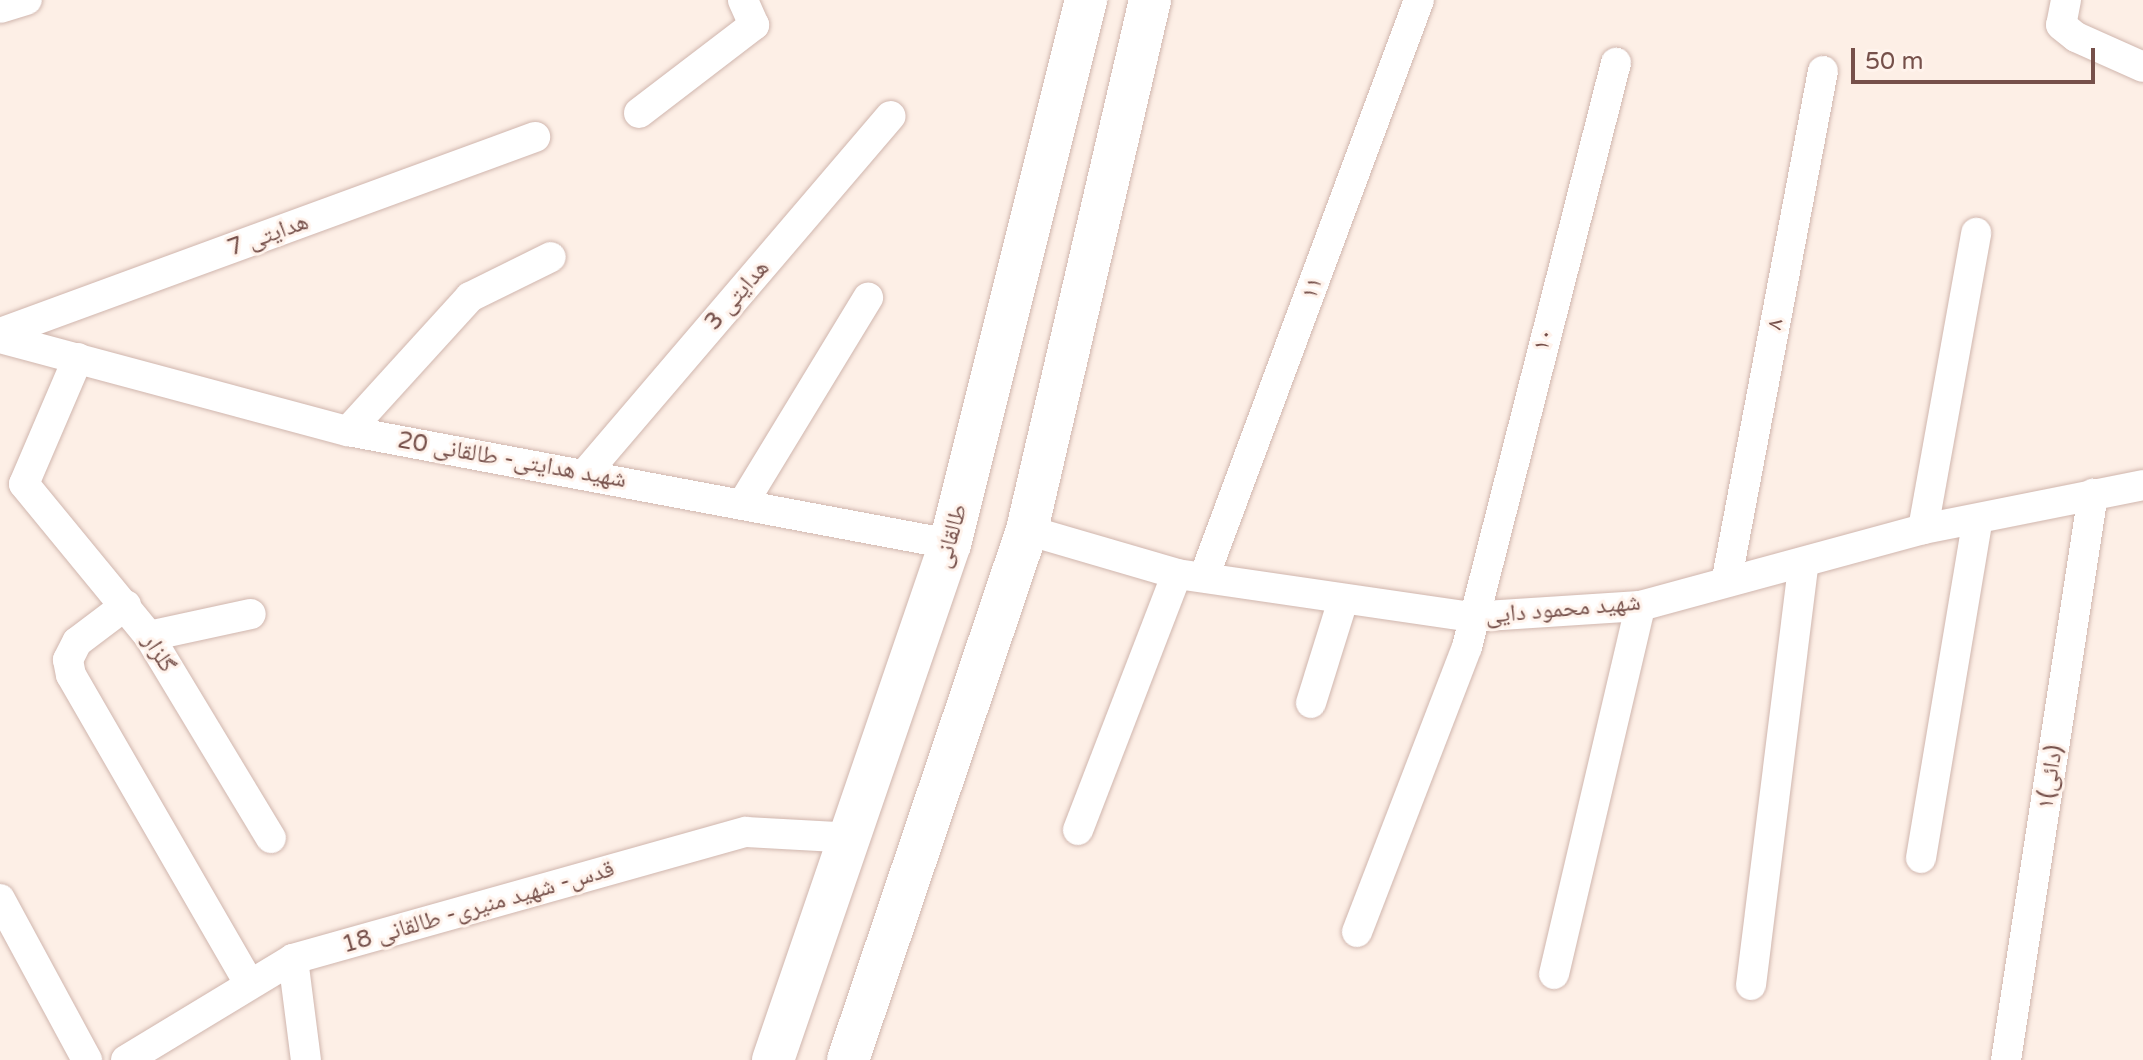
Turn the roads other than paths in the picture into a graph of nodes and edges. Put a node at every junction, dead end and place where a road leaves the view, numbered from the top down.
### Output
1 (27, 0) edge
2 (743, 0) edge
3 (1086, 0) edge
4 (1150, 0) edge
5 (1419, 0) edge
6 (2066, 0) edge
7 (0, 8) edge
8 (1616, 63) dead end
9 (2143, 67) edge
10 (1823, 71) dead end
11 (639, 113) dead end
12 (891, 116) dead end
13 (535, 137) dead end
14 (1976, 233) dead end
15 (551, 257) dead end
16 (868, 298) dead end
17 (0, 336) edge
18 (78, 358) junction
19 (348, 431) junction
20 (584, 475) junction
21 (2143, 485) edge
22 (12, 490) edge
23 (2093, 494) junction
24 (745, 500) junction
25 (1977, 522) junction
26 (1923, 529) junction
27 (1027, 530) junction
28 (950, 544) junction
29 (1803, 565) junction
30 (1191, 575) junction
31 (1727, 578) junction
32 (1343, 600) junction
33 (126, 605) junction
34 (1640, 606) junction
35 (251, 614) dead end
36 (1470, 617) junction
37 (149, 636) junction
38 (1311, 703) dead end
39 (1078, 830) dead end
40 (271, 838) dead end
41 (855, 838) junction
42 (1921, 858) dead end
43 (0, 899) edge
44 (1357, 932) dead end
45 (293, 959) junction
46 (1554, 974) dead end
47 (248, 981) junction
48 (1751, 985) dead end
49 (87, 1060) edge
50 (126, 1060) edge
51 (306, 1060) edge
52 (773, 1060) edge
53 (848, 1060) edge
54 (2006, 1060) edge

1 - 7 street
2 - 11 street
3 - 28 main road, طالقانی
4 - 27 main road
5 - 30 street, ۱۱
6 - 9 street
8 - 36 street, ۱۰
10 - 31 street, ۸
12 - 20 street, هدایتی 3
13 - 17 street, هدایتی 7
14 - 26 street
15 - 19 street
16 - 24 street
17 - 18 street, شهید هدایتی- طالقانی 20
18 - 19 street, شهید هدایتی- طالقانی 20
18 - 22 street, گلزار
19 - 20 street, شهید هدایتی- طالقانی 20
20 - 24 street, شهید هدایتی- طالقانی 20
21 - 23 street, شهید محمود دایی
22 - 33 street, گلزار
23 - 25 street, شهید محمود دایی
23 - 54 street, ۱(دائی)
24 - 28 street, شهید هدایتی- طالقانی 20
25 - 26 street, شهید محمود دایی
25 - 42 street
26 - 29 street, شهید محمود دایی
27 - 30 street, شهید محمود دایی
27 - 53 main road
28 - 41 main road, طالقانی
29 - 31 street, شهید محمود دایی
29 - 48 street
30 - 32 street, شهید محمود دایی
30 - 39 street, ۱۱
31 - 34 street, شهید محمود دایی
32 - 36 street, شهید محمود دایی
32 - 38 street
33 - 37 street, گلزار
33 - 47 street
34 - 36 street, شهید محمود دایی
34 - 46 street
35 - 37 street
36 - 44 street, ۱۰
37 - 40 street, گلزار
41 - 45 street, قدس- شهید منیری- طالقانی 18
41 - 52 main road, طالقانی
43 - 49 street
45 - 47 street, قدس- شهید منیری- طالقانی 18
45 - 51 street
47 - 50 street, قدس- شهید منیری- طالقانی 18

